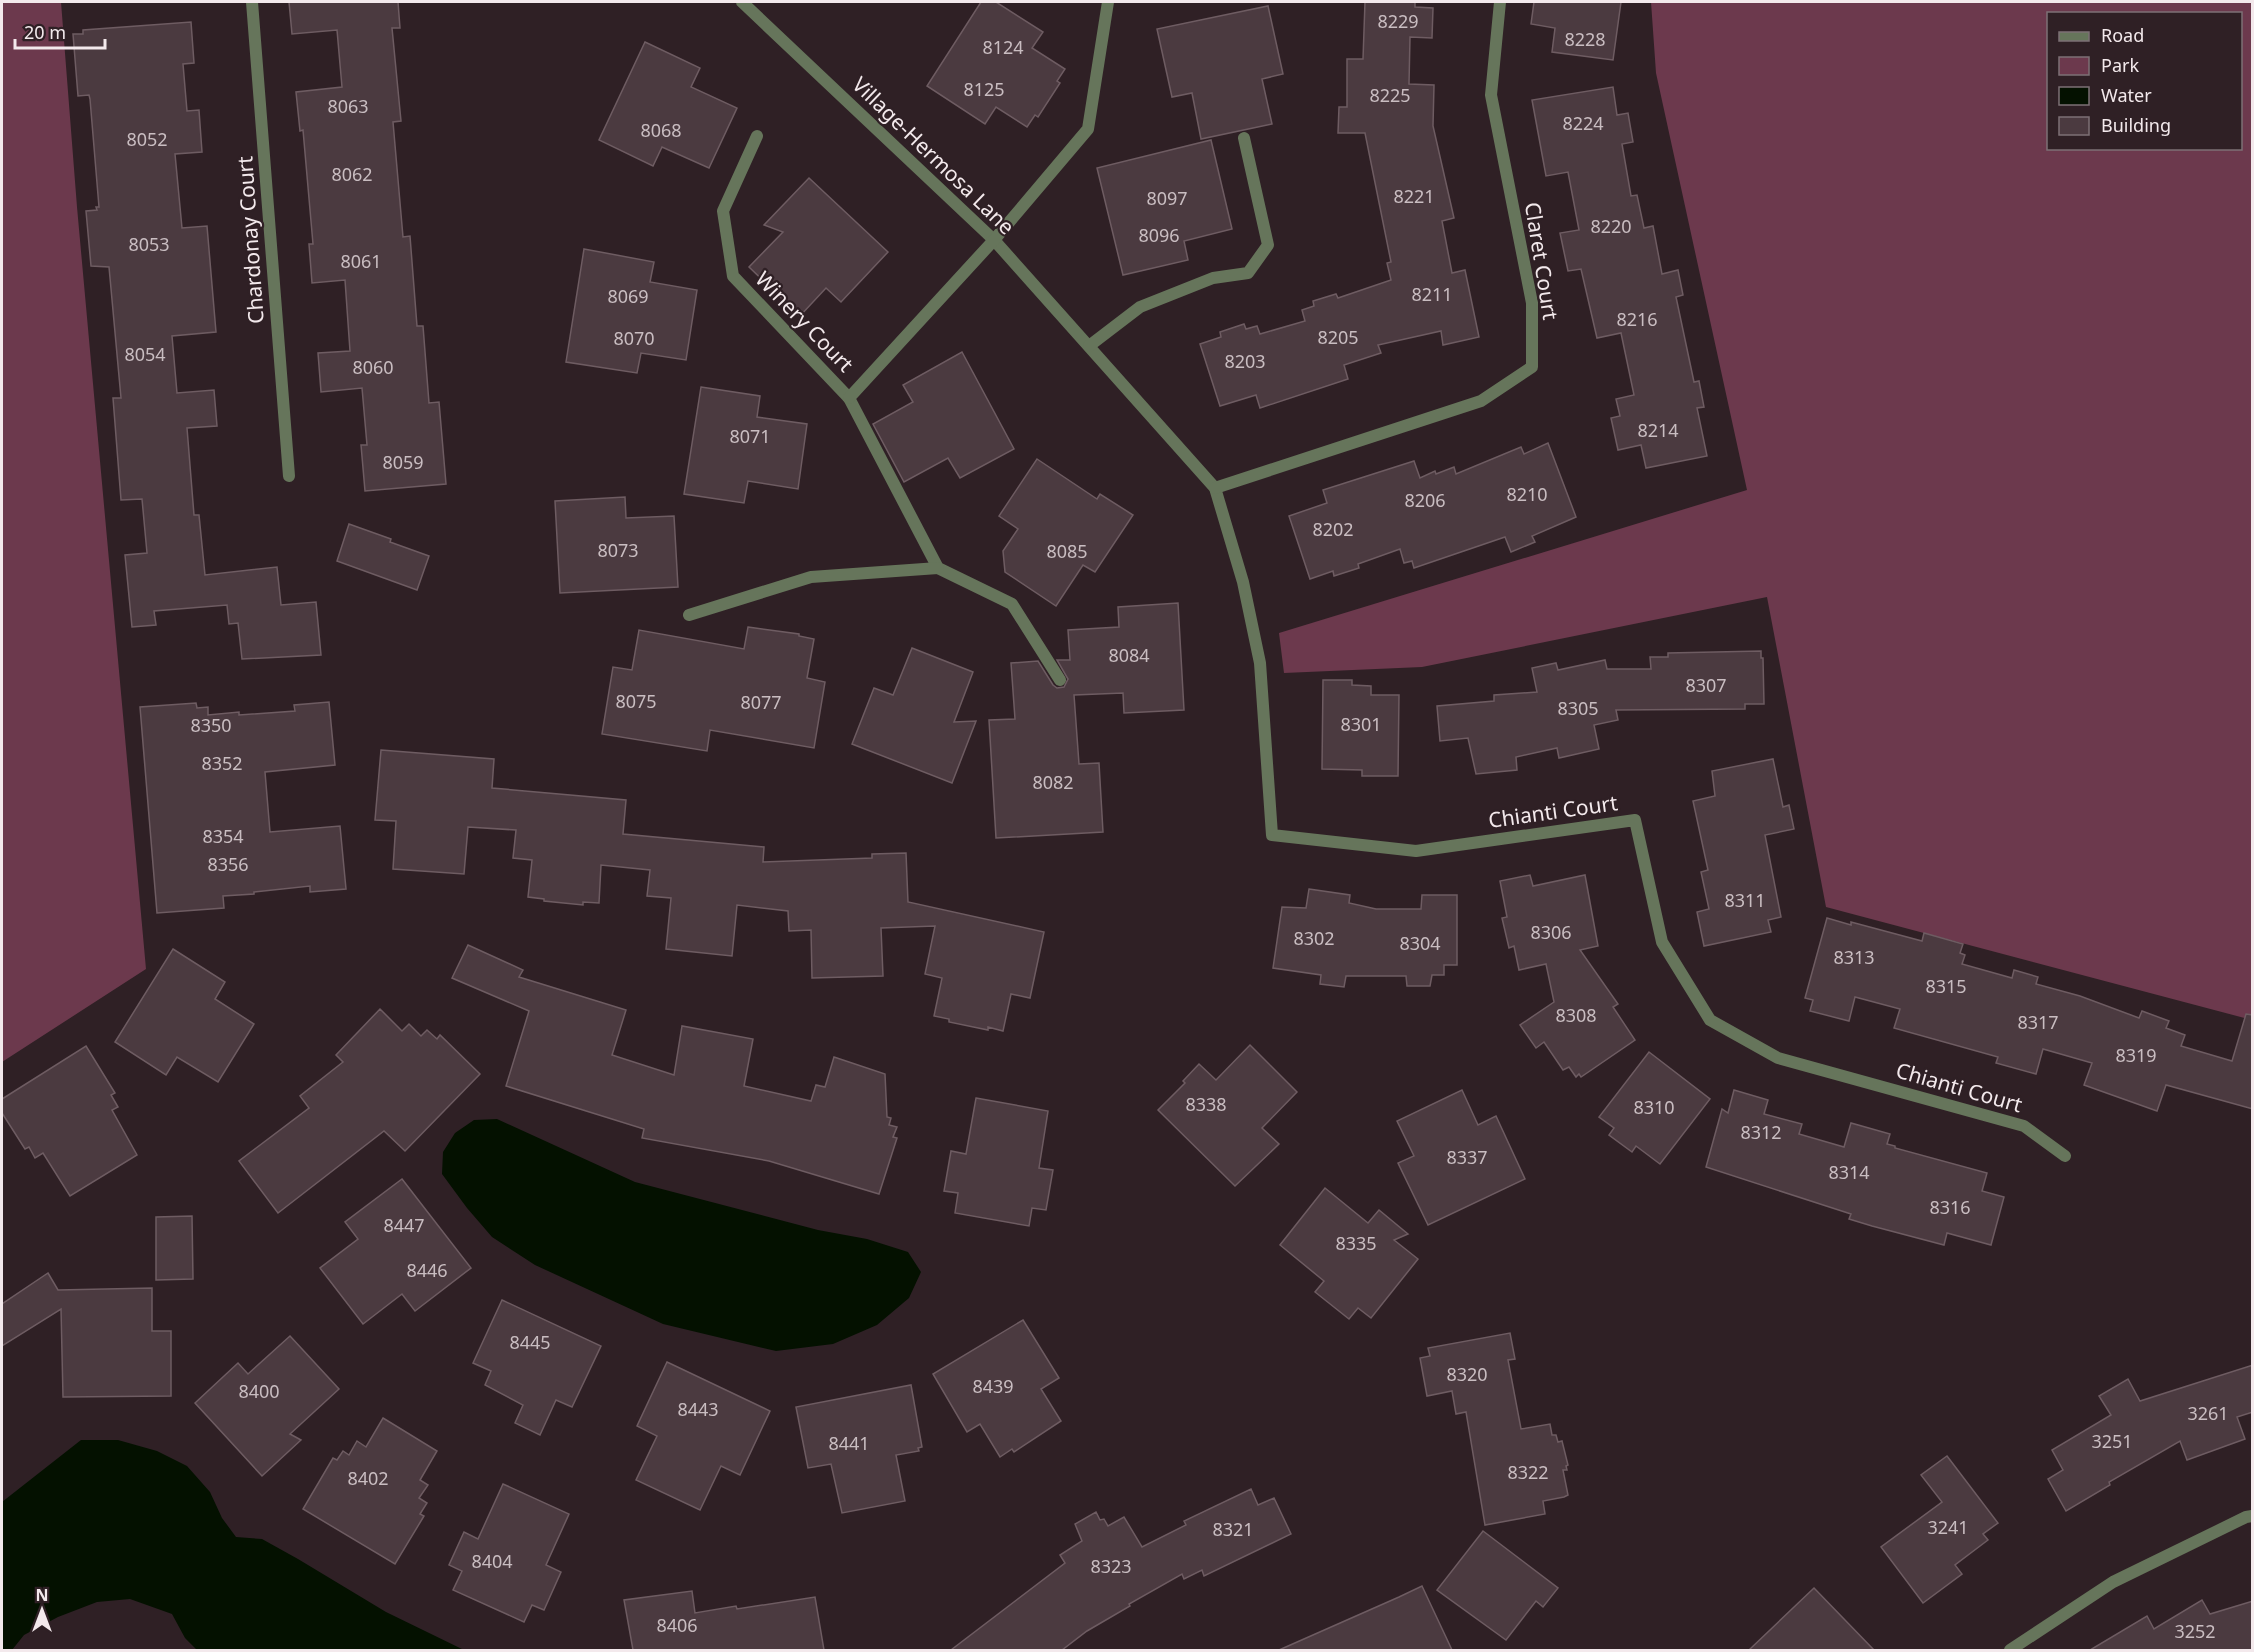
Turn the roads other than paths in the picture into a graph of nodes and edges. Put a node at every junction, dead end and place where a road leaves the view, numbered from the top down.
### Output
1 (252, 2) edge
2 (742, 2) edge
3 (1107, 2) edge
4 (1500, 2) edge
5 (757, 136) dead end
6 (1244, 138) dead end
7 (994, 240) junction
8 (1089, 346) junction
9 (849, 398) junction
10 (289, 476) dead end
11 (1215, 488) junction
12 (938, 568) junction
13 (689, 615) dead end
14 (1060, 680) dead end
15 (1272, 835) joint
16 (2065, 1156) dead end
17 (2253, 1516) edge
18 (2010, 1650) edge

1 - 10 street, Chardonay Court
2 - 7 street, Village-Hermosa Lane
3 - 7 street, Winery Court
4 - 11 street, Claret Court
5 - 9 street, Winery Court
6 - 8 street
7 - 8 street, Village-Hermosa Lane
7 - 9 street, Winery Court
8 - 11 street, Village-Hermosa Lane
9 - 12 street, Winery Court
11 - 15 street, Village-Hermosa Lane
12 - 13 street
12 - 14 street
15 - 16 street, Chianti Court
17 - 18 street

